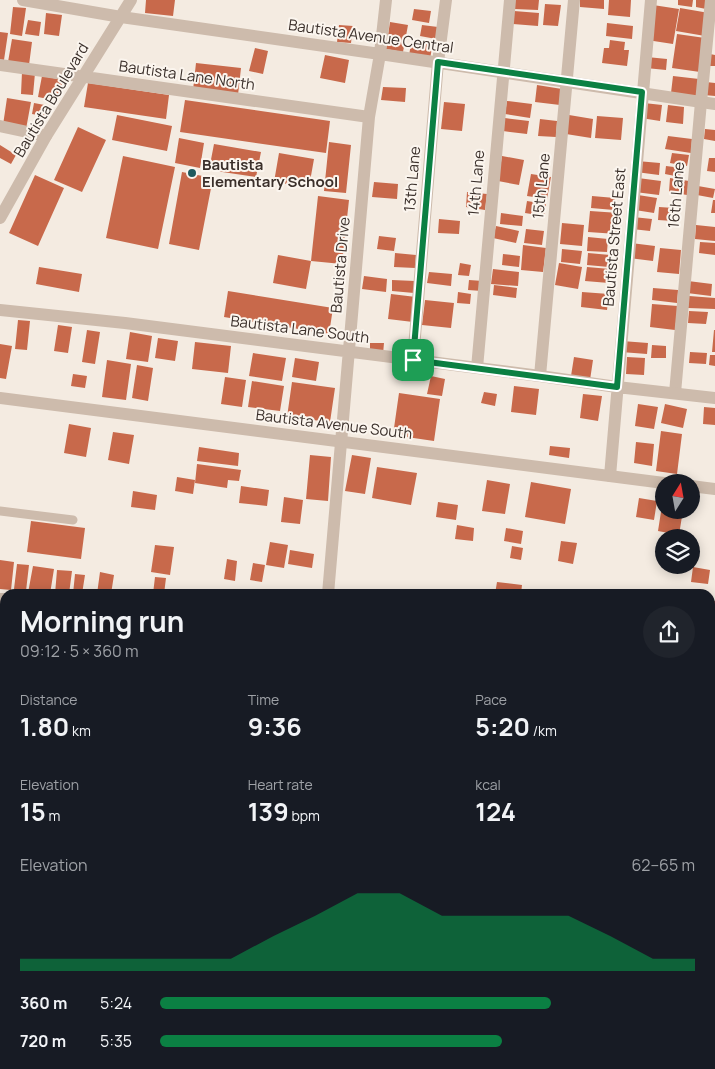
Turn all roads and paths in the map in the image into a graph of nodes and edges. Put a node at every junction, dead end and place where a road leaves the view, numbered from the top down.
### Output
1 (23, 0) edge
2 (131, 0) edge
3 (386, 0) edge
4 (446, 0) edge
5 (510, 0) edge
6 (574, 0) edge
7 (651, 0) edge
8 (712, 0) edge
9 (47, 2) edge
10 (121, 17) junction
11 (380, 54) junction
12 (438, 62) junction
13 (0, 65) edge
14 (502, 72) junction
15 (83, 76) junction
16 (568, 82) junction
17 (642, 92) junction
18 (700, 102) junction
19 (715, 104) edge
20 (369, 117) junction
21 (0, 126) edge
22 (46, 136) junction
23 (0, 218) edge
24 (0, 310) edge
25 (348, 352) junction
26 (413, 360) junction
27 (477, 368) junction
28 (540, 376) junction
29 (617, 387) junction
30 (675, 393) junction
31 (0, 398) edge
32 (715, 398) edge
33 (341, 441) junction
34 (610, 476) junction
35 (655, 482) edge
36 (700, 487) edge
37 (715, 489) edge
38 (0, 511) edge
39 (73, 520) dead end
40 (328, 589) edge

1 - 9 street, Bautista Avenue Central
2 - 10 street, Bautista Boulevard
3 - 11 street, Bautista Drive
4 - 12 street, 13th Lane
5 - 14 street, 14th Lane
6 - 16 street, 15th Lane
7 - 17 street, Bautista Street East
8 - 18 street, 16th Lane
9 - 10 street, Bautista Avenue Central
10 - 11 street, Bautista Avenue Central
10 - 15 street, Bautista Boulevard
11 - 12 street, Bautista Avenue Central
11 - 20 street, Bautista Drive
12 - 14 street, Bautista Avenue Central
12 - 26 street, 13th Lane
13 - 15 street, Bautista Lane North
14 - 16 street, Bautista Avenue Central
14 - 27 street, 14th Lane
15 - 20 street, Bautista Lane North
15 - 22 street, Bautista Boulevard
16 - 17 street, Bautista Avenue Central
16 - 28 street, 15th Lane
17 - 18 street, Bautista Avenue Central
17 - 29 street, Bautista Street East
18 - 19 street, Bautista Avenue Central
18 - 30 street, 16th Lane
20 - 25 street, Bautista Drive
21 - 22 street
22 - 23 street, Bautista Boulevard
24 - 25 street, Bautista Lane South
25 - 26 street, Bautista Lane South
25 - 33 street, Bautista Drive
26 - 27 street, Bautista Lane South
27 - 28 street, Bautista Lane South
28 - 29 street, Bautista Lane South
29 - 30 street, Bautista Lane South
29 - 34 street, Bautista Street East
30 - 32 street, Bautista Lane South
31 - 33 street, Bautista Avenue South
33 - 34 street, Bautista Avenue South
33 - 40 street, Bautista Drive
34 - 35 street, Bautista Avenue South
36 - 37 street
38 - 39 lane

